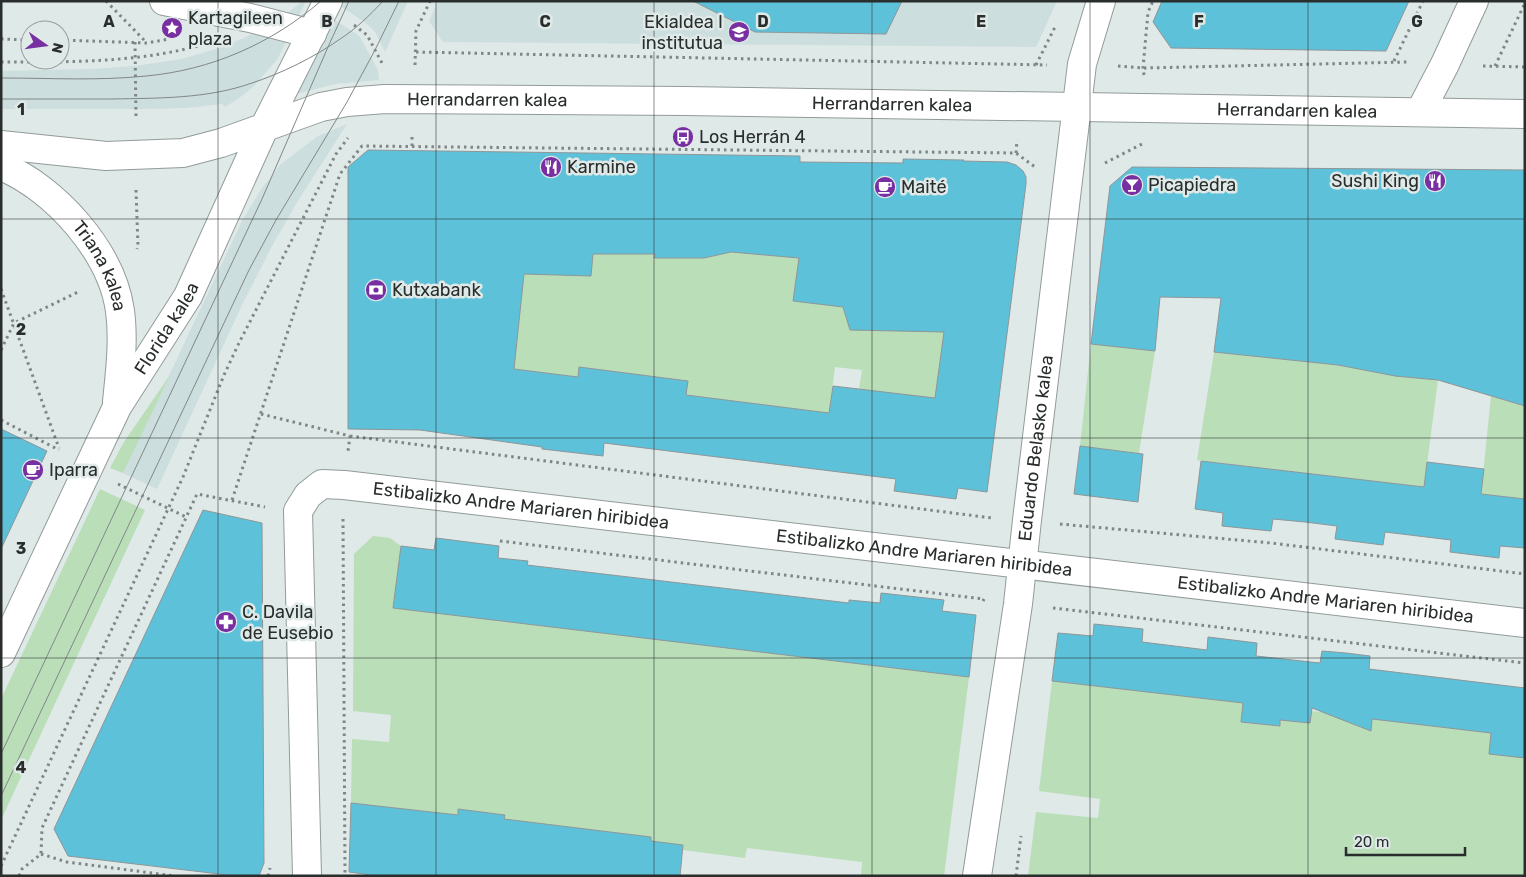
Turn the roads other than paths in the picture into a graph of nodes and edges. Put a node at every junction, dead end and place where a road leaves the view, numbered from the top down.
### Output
1 (164, 1) edge
2 (1101, 1) edge
3 (1474, 1) edge
4 (327, 3) edge
5 (312, 34) junction
6 (1077, 108) junction
7 (1420, 112) junction
8 (1525, 114) edge
9 (264, 128) junction
10 (1, 145) edge
11 (1, 166) edge
12 (116, 407) junction
13 (1023, 565) junction
14 (1525, 623) edge
15 (1, 653) edge
16 (307, 876) edge
17 (977, 876) edge

1 - 5 street
2 - 6 street, Eduardo Belasko kalea
3 - 7 street
4 - 5 street, Florida kalea
5 - 9 street, Florida kalea
6 - 7 street, Herrandarren kalea
6 - 9 street, Herrandarren kalea
6 - 13 street, Eduardo Belasko kalea
7 - 8 street, Herrandarren kalea
9 - 10 street
9 - 12 street, Florida kalea
11 - 12 street, Triana kalea
12 - 15 street, Florida kalea
13 - 14 street, Estibalizko Andre Mariaren hiribidea
13 - 16 street, Estibalizko Andre Mariaren hiribidea
13 - 17 street, Eduardo Belasko kalea

